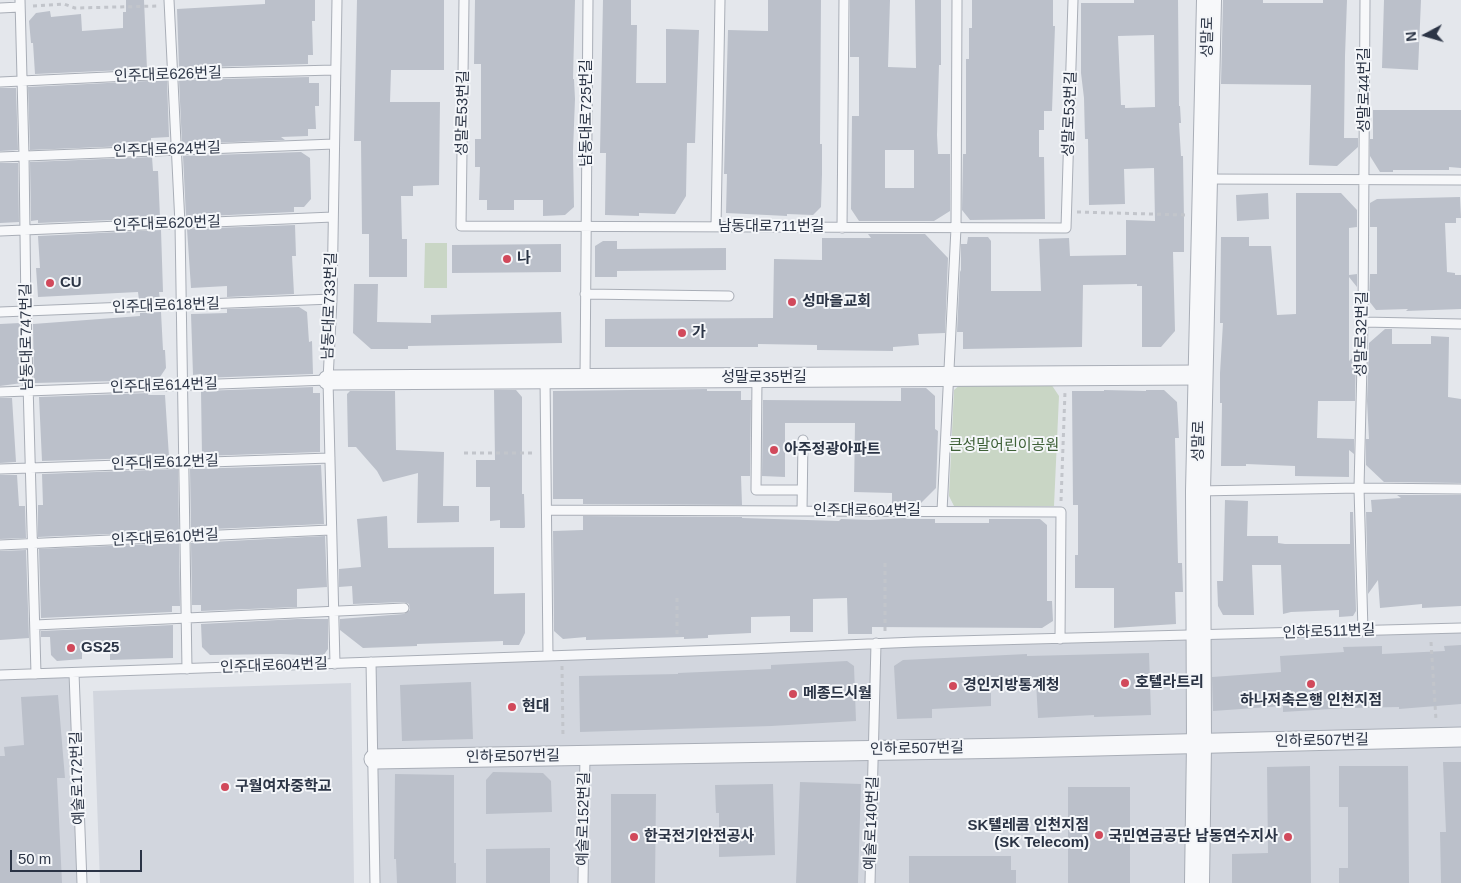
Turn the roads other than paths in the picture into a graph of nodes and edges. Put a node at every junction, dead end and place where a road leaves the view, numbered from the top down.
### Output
1 (337, 0) edge
2 (464, 0) edge
3 (588, 0) edge
4 (720, 0) edge
5 (844, 0) edge
6 (957, 0) edge
7 (1073, 0) edge
8 (1209, 0) edge
9 (1365, 0) edge
10 (169, 3) edge
11 (20, 4) edge
12 (0, 8) edge
13 (335, 70) junction
14 (172, 74) junction
15 (22, 81) junction
16 (0, 82) edge
17 (334, 144) junction
18 (175, 149) junction
19 (24, 156) junction
20 (0, 157) edge
21 (1205, 179) junction
22 (1364, 180) junction
23 (1461, 180) edge
24 (333, 217) junction
25 (180, 224) junction
26 (586, 227) junction
27 (716, 227) junction
28 (842, 228) junction
29 (956, 228) junction
30 (1066, 228) joint
31 (25, 230) junction
32 (0, 231) edge
33 (585, 294) junction
34 (729, 296) dead end
35 (332, 299) junction
36 (182, 305) junction
37 (26, 311) junction
38 (0, 312) edge
39 (1363, 322) junction
40 (1461, 324) edge
41 (1200, 375) junction
42 (949, 377) junction
43 (757, 378) junction
44 (545, 379) junction
45 (585, 379) junction
46 (328, 380) junction
47 (183, 386) junction
48 (0, 392) edge
49 (28, 392) junction
50 (803, 440) dead end
51 (330, 458) junction
52 (184, 462) junction
53 (31, 467) junction
54 (0, 469) edge
55 (1359, 488) junction
56 (1461, 489) edge
57 (802, 490) junction
58 (1198, 490) junction
59 (547, 510) junction
60 (802, 511) junction
61 (942, 511) junction
62 (330, 530) junction
63 (184, 538) junction
64 (32, 544) junction
65 (0, 545) edge
66 (404, 608) dead end
67 (334, 611) junction
68 (185, 618) junction
69 (35, 625) junction
70 (1461, 628) edge
71 (1363, 631) junction
72 (1197, 636) junction
73 (1060, 639) junction
74 (876, 643) junction
75 (548, 656) junction
76 (371, 662) junction
77 (335, 664) junction
78 (187, 669) junction
79 (74, 673) junction
80 (36, 674) junction
81 (0, 675) edge
82 (1461, 737) edge
83 (1199, 744) junction
84 (874, 750) junction
85 (585, 755) junction
86 (374, 759) junction
87 (82, 883) edge
88 (375, 883) edge
89 (582, 883) edge
90 (870, 883) edge
91 (1197, 883) edge

1 - 13 lane, 남동대로733번길
2 - 26 lane, 성말로53번길
3 - 26 lane, 남동대로725번길
4 - 27 lane
5 - 28 lane
6 - 29 lane
7 - 30 lane, 성말로53번길
8 - 21 street, 성말로
9 - 22 lane, 성말로44번길
10 - 14 lane
11 - 12 lane
11 - 15 lane, 남동대로747번길
13 - 14 lane, 인주대로626번길
13 - 17 lane, 남동대로733번길
14 - 15 lane, 인주대로626번길
14 - 18 lane
15 - 16 lane, 인주대로626번길
15 - 19 lane, 남동대로747번길
17 - 18 lane, 인주대로624번길
17 - 24 lane, 남동대로733번길
18 - 19 lane, 인주대로624번길
18 - 25 lane
19 - 20 lane, 인주대로624번길
19 - 31 lane, 남동대로747번길
21 - 22 lane
21 - 41 street, 성말로
22 - 23 lane
22 - 39 lane, 성말로32번길
24 - 25 lane, 인주대로620번길
24 - 35 lane, 남동대로733번길
25 - 31 lane, 인주대로620번길
25 - 36 lane
26 - 27 lane, 남동대로711번길
26 - 33 lane, 남동대로725번길
27 - 28 lane, 남동대로711번길
28 - 29 lane, 남동대로711번길
29 - 30 lane, 남동대로711번길
29 - 42 lane
31 - 32 lane, 인주대로620번길
31 - 37 lane, 남동대로747번길
33 - 34 lane
33 - 45 lane, 남동대로725번길
35 - 36 lane, 인주대로618번길
35 - 46 lane, 남동대로733번길
36 - 37 lane, 인주대로618번길
36 - 47 lane
37 - 38 lane, 인주대로618번길
37 - 49 lane, 남동대로747번길
39 - 40 lane
39 - 55 lane, 성말로32번길
41 - 42 street, 성말로35번길
41 - 58 street, 성말로
42 - 43 street, 성말로35번길
42 - 61 lane
43 - 45 street, 성말로35번길
43 - 57 lane
44 - 45 street, 성말로35번길
44 - 46 street, 성말로35번길
44 - 59 lane
46 - 47 lane, 인주대로614번길
46 - 51 lane, 남동대로733번길
47 - 49 lane, 인주대로614번길
47 - 52 lane
48 - 49 lane, 인주대로614번길
49 - 53 lane, 남동대로747번길
50 - 57 lane
51 - 52 lane, 인주대로612번길
51 - 62 lane, 남동대로733번길
52 - 53 lane, 인주대로612번길
52 - 63 lane
53 - 54 lane, 인주대로612번길
53 - 64 lane, 남동대로747번길
55 - 56 lane
55 - 58 lane
55 - 71 lane, 성말로32번길
57 - 60 lane
58 - 72 street, 성말로
59 - 60 lane, 인주대로604번길
59 - 75 lane
60 - 61 lane, 인주대로604번길
61 - 73 lane, 인주대로604번길
62 - 63 lane, 인주대로610번길
62 - 67 lane, 남동대로733번길
63 - 64 lane, 인주대로610번길
63 - 68 lane
64 - 65 lane, 인주대로610번길
64 - 69 lane, 남동대로747번길
66 - 67 lane
67 - 68 lane
67 - 77 lane, 남동대로733번길
68 - 69 lane
68 - 78 lane
69 - 80 lane, 남동대로747번길
70 - 71 lane, 인하로511번길
71 - 72 lane, 인하로511번길
72 - 73 lane, 인주대로604번길
72 - 83 street, 성말로
73 - 74 lane, 인주대로604번길
74 - 75 lane, 인주대로604번길
74 - 84 lane, 예술로140번길
75 - 76 lane, 인주대로604번길
76 - 77 lane, 인주대로604번길
76 - 86 lane
77 - 78 lane, 인주대로604번길
78 - 79 lane, 인주대로604번길
79 - 80 lane, 인주대로604번길
79 - 87 lane, 예술로172번길
80 - 81 lane, 인주대로604번길
82 - 83 street, 인하로507번길
83 - 84 street, 인하로507번길
83 - 91 street, 성말로
84 - 85 street, 인하로507번길
84 - 90 lane, 예술로140번길
85 - 86 street, 인하로507번길
85 - 89 lane, 예술로152번길
86 - 88 lane

